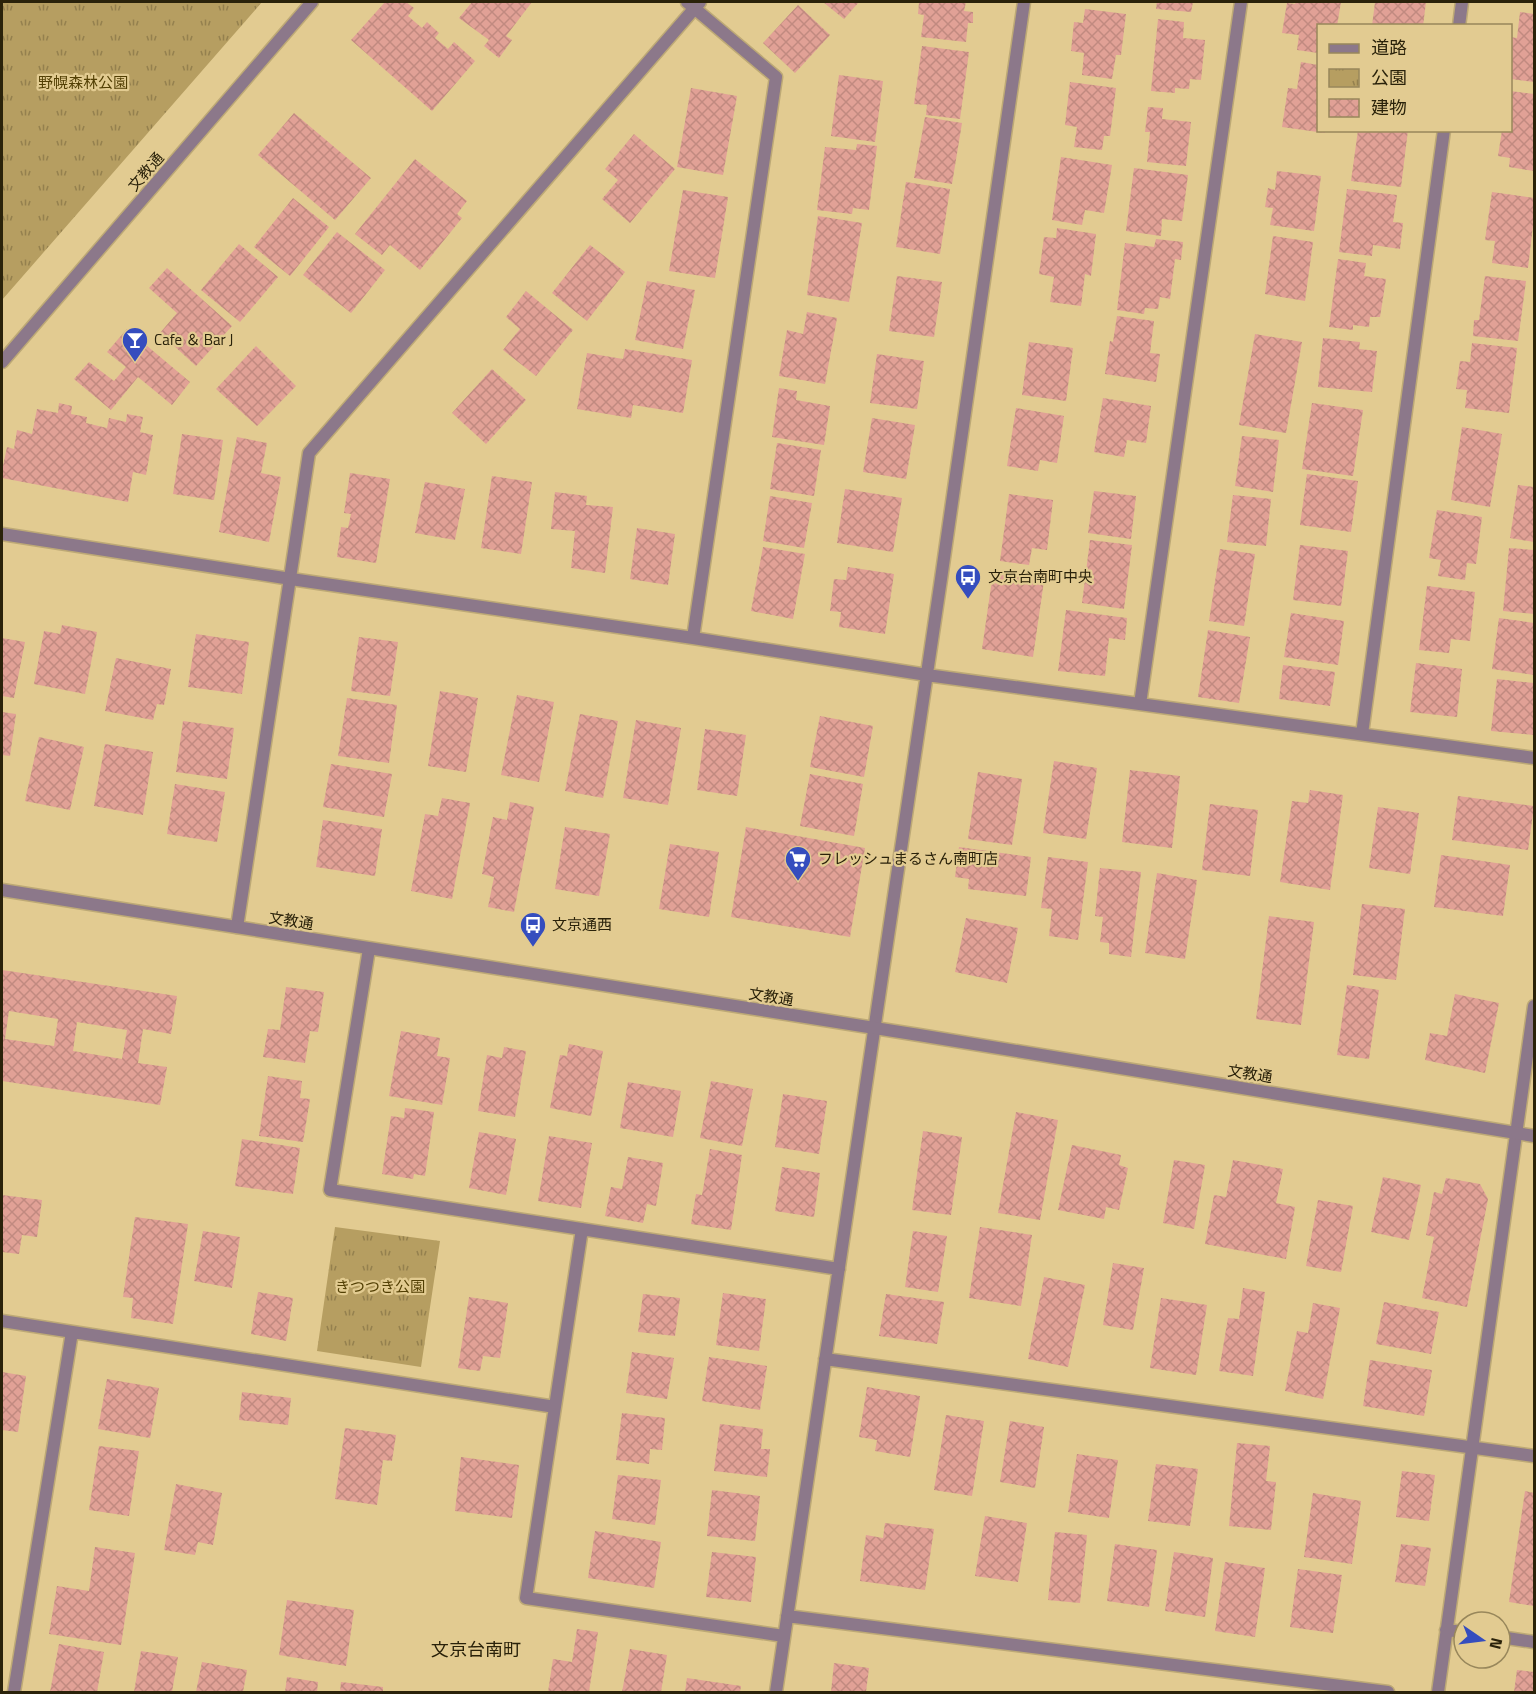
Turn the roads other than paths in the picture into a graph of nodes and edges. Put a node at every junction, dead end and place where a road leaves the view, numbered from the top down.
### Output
1 (312, 2) edge
2 (1024, 2) edge
3 (1241, 2) edge
4 (1462, 2) edge
5 (694, 4) edge
6 (1459, 24) edge
7 (1444, 132) edge
8 (2, 362) edge
9 (2, 534) edge
10 (291, 579) junction
11 (693, 638) junction
12 (927, 675) junction
13 (1140, 704) junction
14 (1362, 734) junction
15 (1534, 758) edge
16 (2, 890) edge
17 (237, 927) junction
18 (369, 949) junction
19 (1534, 1006) edge
20 (875, 1029) junction
21 (1516, 1133) junction
22 (1534, 1136) edge
23 (582, 1229) junction
24 (839, 1269) junction
25 (2, 1321) edge
26 (72, 1332) junction
27 (825, 1359) junction
28 (555, 1407) junction
29 (1473, 1448) junction
30 (1534, 1456) edge
31 (788, 1616) junction
32 (1446, 1630) junction
33 (1452, 1631) edge
34 (784, 1636) junction
35 (1512, 1639) edge
36 (1534, 1642) edge
37 (14, 1692) edge
38 (776, 1692) edge
39 (1388, 1692) edge
40 (1438, 1692) edge

1 - 8 street, 文教通
2 - 12 street
3 - 13 street
4 - 6 street
5 - 10 street
5 - 11 street
7 - 14 street
9 - 10 street
10 - 11 street
10 - 17 street
11 - 12 street
12 - 13 street
12 - 20 street
13 - 14 street
14 - 15 street
16 - 17 street, 文教通
17 - 18 street, 文教通
18 - 20 street, 文教通
18 - 23 street
19 - 21 street
20 - 21 street, 文教通
20 - 24 street
21 - 22 street, 文教通
21 - 29 street
23 - 24 street
23 - 28 street
24 - 27 street
25 - 26 street
26 - 28 street
26 - 37 street
27 - 29 street
27 - 31 street
28 - 34 street
29 - 30 street
29 - 32 street
31 - 34 street
31 - 39 street
32 - 33 street
32 - 40 street
34 - 38 street
35 - 36 street

